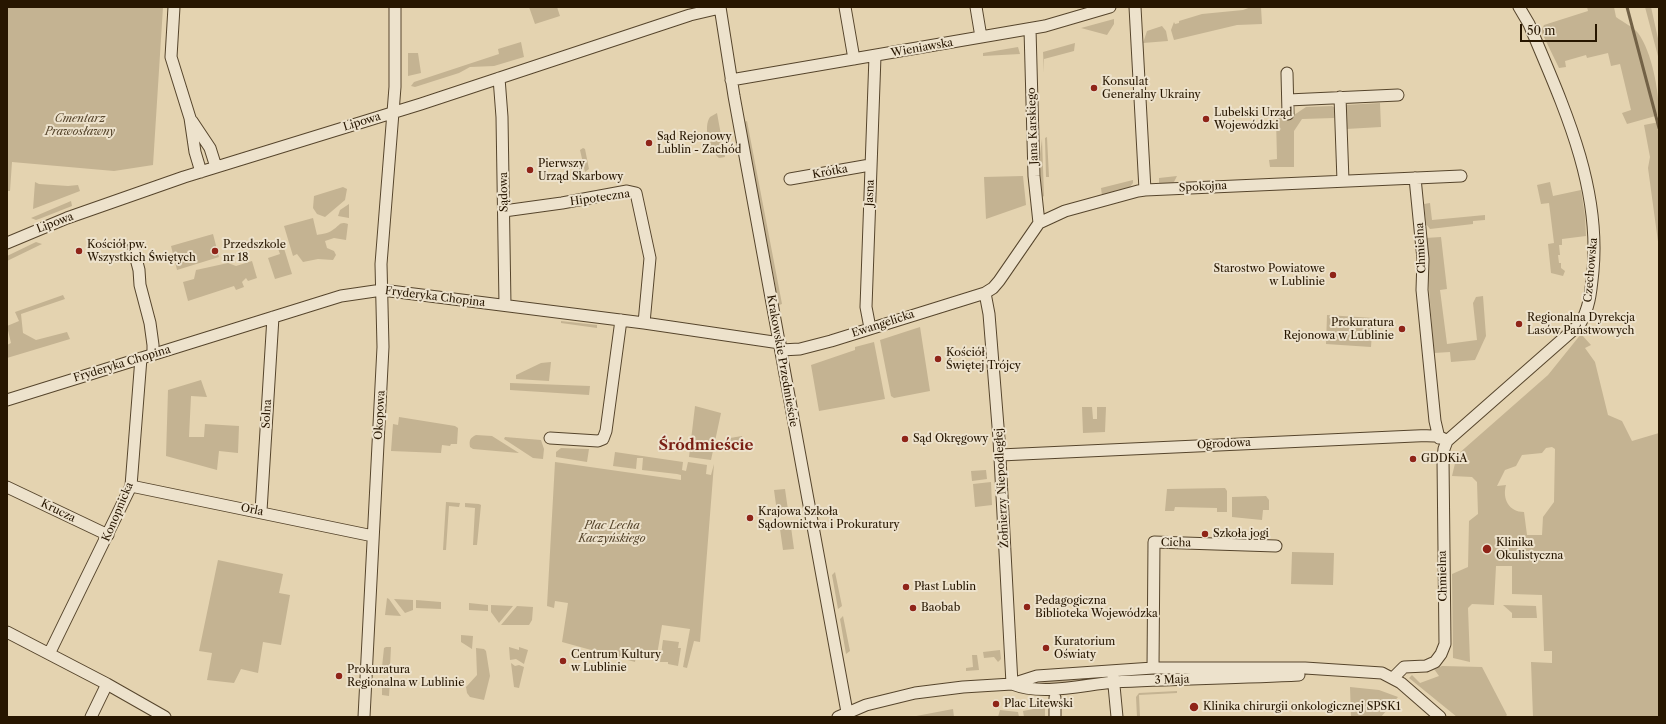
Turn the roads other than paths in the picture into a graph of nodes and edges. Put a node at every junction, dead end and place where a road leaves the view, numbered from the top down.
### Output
1 (174, 7) edge
2 (395, 7) edge
3 (845, 7) edge
4 (976, 7) edge
5 (1110, 7) edge
6 (1134, 7) edge
7 (1519, 7) edge
8 (1527, 7) edge
9 (720, 8) edge
10 (1529, 24) junction
11 (1030, 29) junction
12 (981, 36) junction
13 (875, 56) junction
14 (854, 59) junction
15 (1288, 73) dead end
16 (499, 78) junction
17 (731, 80) junction
18 (1398, 95) dead end
19 (1340, 97) junction
20 (1288, 100) junction
21 (393, 113) junction
22 (1288, 114) dead end
23 (190, 118) junction
24 (870, 165) junction
25 (216, 168) junction
26 (202, 172) junction
27 (1461, 176) dead end
28 (1415, 178) junction
29 (790, 179) dead end
30 (1343, 181) junction
31 (1145, 190) junction
32 (504, 211) junction
33 (1039, 223) junction
34 (7, 243) edge
35 (133, 247) dead end
36 (382, 290) junction
37 (985, 293) junction
38 (505, 305) junction
39 (273, 317) junction
40 (621, 320) junction
41 (644, 323) junction
42 (870, 328) junction
43 (780, 347) junction
44 (153, 354) junction
45 (141, 358) junction
46 (7, 400) edge
47 (550, 438) dead end
48 (1443, 439) junction
49 (1000, 455) junction
50 (131, 486) junction
51 (7, 487) edge
52 (261, 512) junction
53 (108, 535) junction
54 (373, 536) junction
55 (1276, 546) dead end
56 (7, 632) edge
57 (49, 654) junction
58 (1153, 668) junction
59 (1113, 670) junction
60 (1333, 670) junction
61 (1393, 678) junction
62 (1114, 682) junction
63 (107, 684) junction
64 (1012, 684) junction
65 (1054, 698) dead end
66 (843, 715) edge
67 (1059, 716) edge
68 (91, 717) edge
69 (165, 717) edge
70 (364, 717) edge
71 (1117, 717) edge
72 (1440, 717) edge

1 - 23 street
2 - 21 street, Okopowa
3 - 14 street
4 - 12 street
5 - 11 street, Wieniawska
6 - 31 street
7 - 10 street, Czechowska
8 - 10 street, Czechowska
9 - 16 street, Lipowa
9 - 17 street, Krakowskie Przedmieście
10 - 48 street, Czechowska
11 - 12 street, Wieniawska
11 - 33 street, Jana Karskiego
12 - 13 street, Wieniawska
13 - 14 street, Wieniawska
13 - 24 street, Jasna
14 - 17 street, Wieniawska
15 - 20 street
16 - 21 street, Lipowa
16 - 32 street, Sądowa
17 - 43 street, Krakowskie Przedmieście
18 - 19 street
19 - 20 street
19 - 30 street
20 - 22 street
21 - 25 street, Lipowa
21 - 36 street, Okopowa
23 - 25 street
23 - 26 street
24 - 29 street, Krótka
24 - 42 street, Jasna
25 - 26 street, Lipowa
26 - 34 street, Lipowa
27 - 28 street, Spokojna
28 - 30 street, Spokojna
28 - 48 street, Chmielna
30 - 31 street, Spokojna
31 - 33 street, Spokojna
32 - 38 street, Sądowa
32 - 41 street, Hipoteczna
33 - 37 street
35 - 44 street
36 - 38 street, Fryderyka Chopina
36 - 39 street, Fryderyka Chopina
36 - 54 street, Okopowa
37 - 42 street, Ewangelicka
37 - 49 street, Żołnierzy Niepodległej
38 - 40 street, Fryderyka Chopina
39 - 44 street, Fryderyka Chopina
39 - 52 street, Solna
40 - 41 street, Fryderyka Chopina
40 - 47 street
41 - 43 street, Fryderyka Chopina
42 - 43 street, Ewangelicka
43 - 66 street, Krakowskie Przedmieście
44 - 45 street, Fryderyka Chopina
45 - 46 street, Fryderyka Chopina
45 - 50 street, Konopnicka
48 - 49 street, Ogrodowa
48 - 61 street, Chmielna
49 - 64 street, Żołnierzy Niepodległej
50 - 52 street, Orla
50 - 53 street, Konopnicka
51 - 53 street, Krucza
52 - 54 street, Orla
53 - 57 street, Konopnicka
54 - 70 street, Okopowa
55 - 58 street, Cicha
56 - 57 street
57 - 63 street
58 - 59 street, 3 Maja
58 - 60 street, 3 Maja
59 - 62 street
59 - 64 street, 3 Maja
60 - 61 street, 3 Maja
60 - 62 street, 3 Maja
61 - 72 street
62 - 64 street, 3 Maja
62 - 71 street
63 - 68 street
63 - 69 street
64 - 66 street, 3 Maja
65 - 67 street

